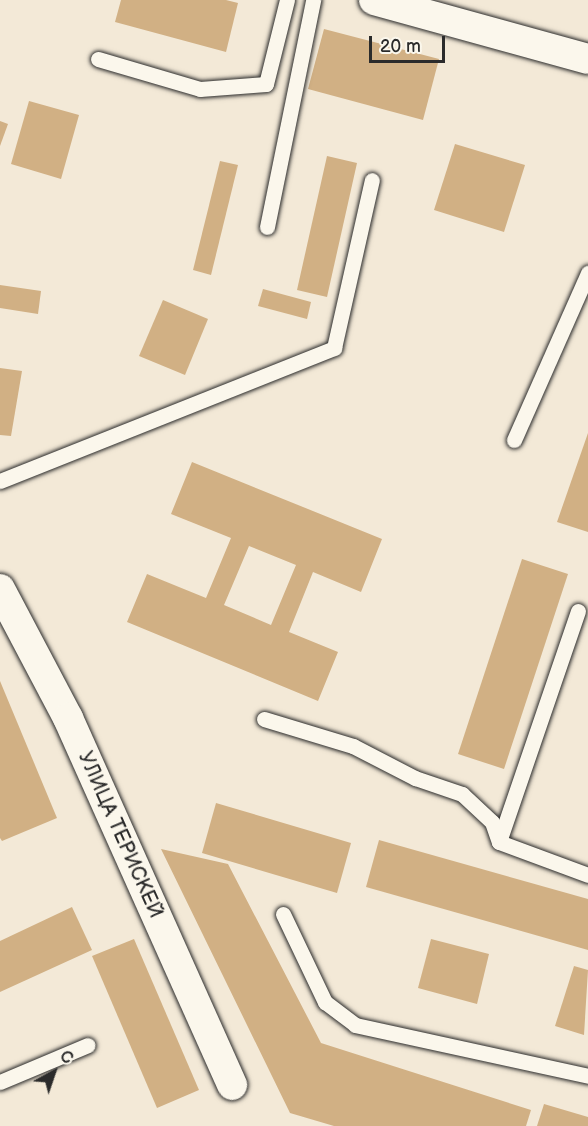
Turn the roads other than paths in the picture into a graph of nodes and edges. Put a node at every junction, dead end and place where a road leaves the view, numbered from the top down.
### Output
1 (287, 0) edge
2 (313, 0) edge
3 (374, 0) edge
4 (98, 58) dead end
5 (588, 59) edge
6 (372, 180) dead end
7 (267, 227) dead end
8 (588, 273) edge
9 (514, 440) dead end
10 (0, 481) edge
11 (0, 589) edge
12 (578, 611) dead end
13 (264, 719) dead end
14 (500, 842) junction
15 (588, 875) edge
16 (283, 914) dead end
17 (87, 1045) dead end
18 (588, 1076) edge
19 (0, 1082) edge
20 (232, 1085) dead end

1 - 4 lane
2 - 7 lane
3 - 5 street
6 - 10 lane
8 - 9 lane
11 - 20 street, УЛИЦА ТЕРИСКЕЙ
12 - 14 lane
13 - 14 lane
14 - 15 lane
16 - 18 lane
17 - 19 lane

